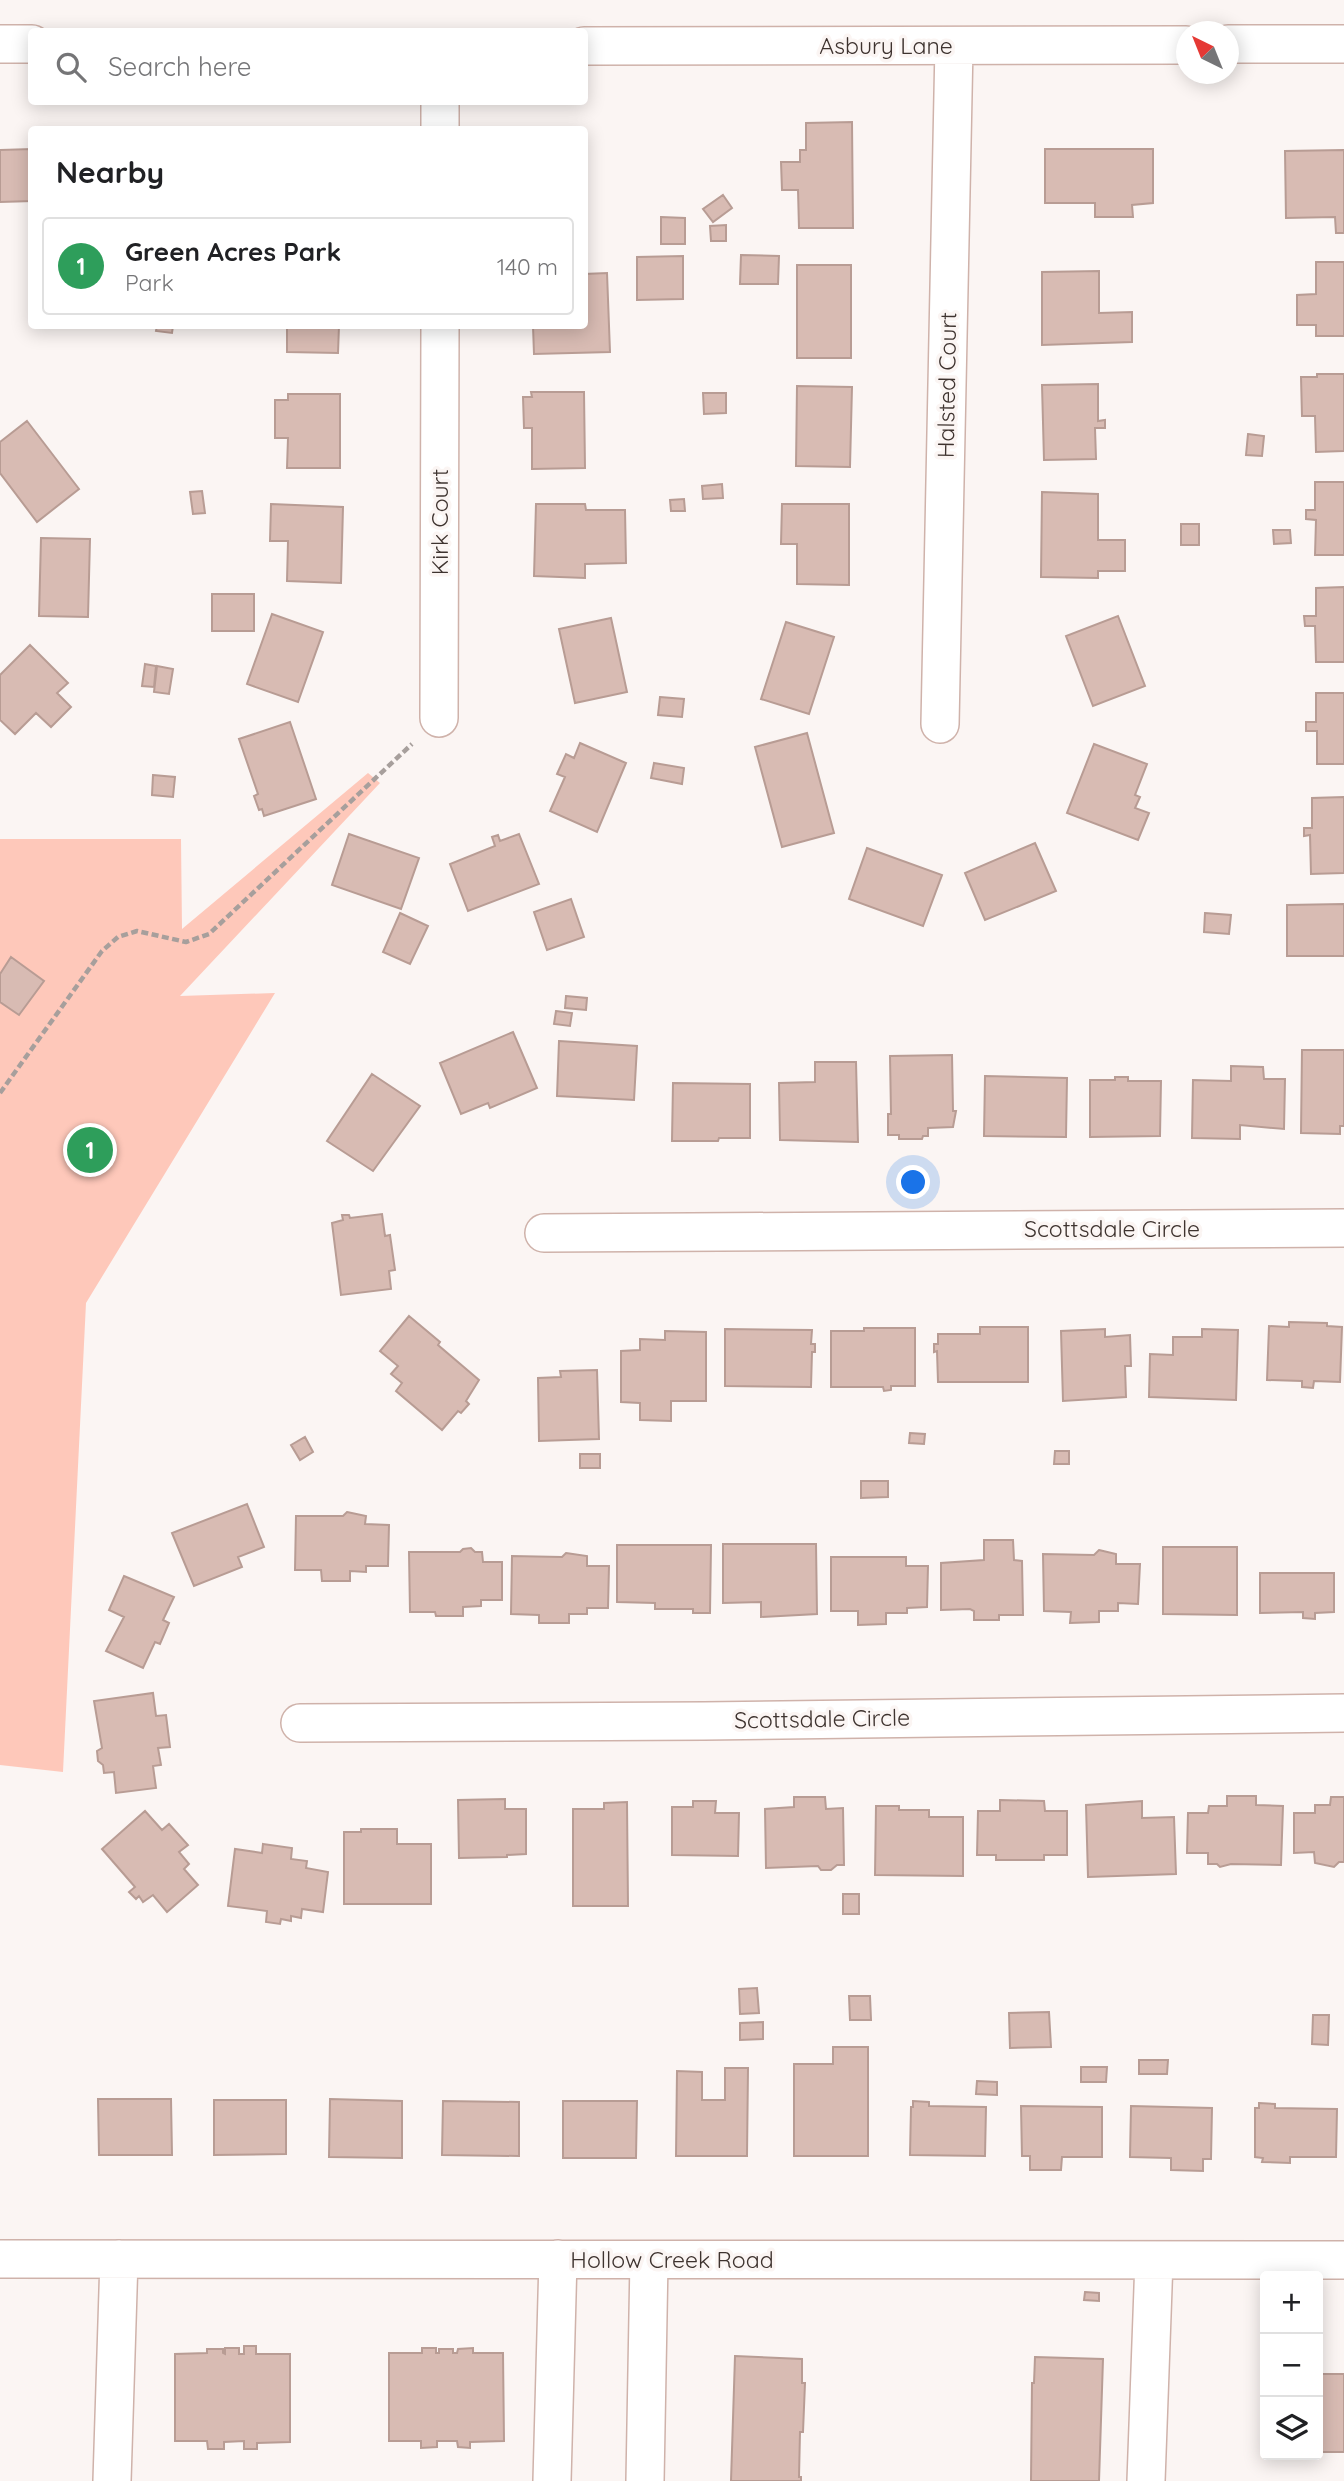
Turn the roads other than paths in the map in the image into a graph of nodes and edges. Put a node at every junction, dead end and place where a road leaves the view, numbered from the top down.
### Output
1 (0, 44) edge
2 (28, 44) edge
3 (1239, 44) edge
4 (1344, 44) edge
5 (1176, 45) edge
6 (588, 46) edge
7 (954, 46) junction
8 (440, 105) edge
9 (440, 126) edge
10 (440, 329) edge
11 (439, 718) road end
12 (940, 724) dead end
13 (1344, 1228) edge
14 (544, 1233) dead end
15 (1344, 1713) edge
16 (300, 1723) dead end
17 (0, 2259) edge
18 (119, 2259) junction
19 (558, 2259) junction
20 (649, 2260) junction
21 (1154, 2260) junction
22 (1344, 2260) edge
23 (112, 2481) edge
24 (552, 2481) edge
25 (645, 2481) edge
26 (1146, 2481) edge

1 - 2 street
3 - 4 street
5 - 7 street, Asbury Lane
6 - 7 street, Asbury Lane
7 - 12 street, Halsted Court
8 - 9 street
10 - 11 street, Kirk Court
13 - 14 street, Scottsdale Circle
15 - 16 street, Scottsdale Circle
17 - 18 street, Hollow Creek Road
18 - 19 street, Hollow Creek Road
18 - 23 street
19 - 20 street, Hollow Creek Road
19 - 24 street
20 - 21 street, Hollow Creek Road
20 - 25 street
21 - 22 street, Hollow Creek Road
21 - 26 street

